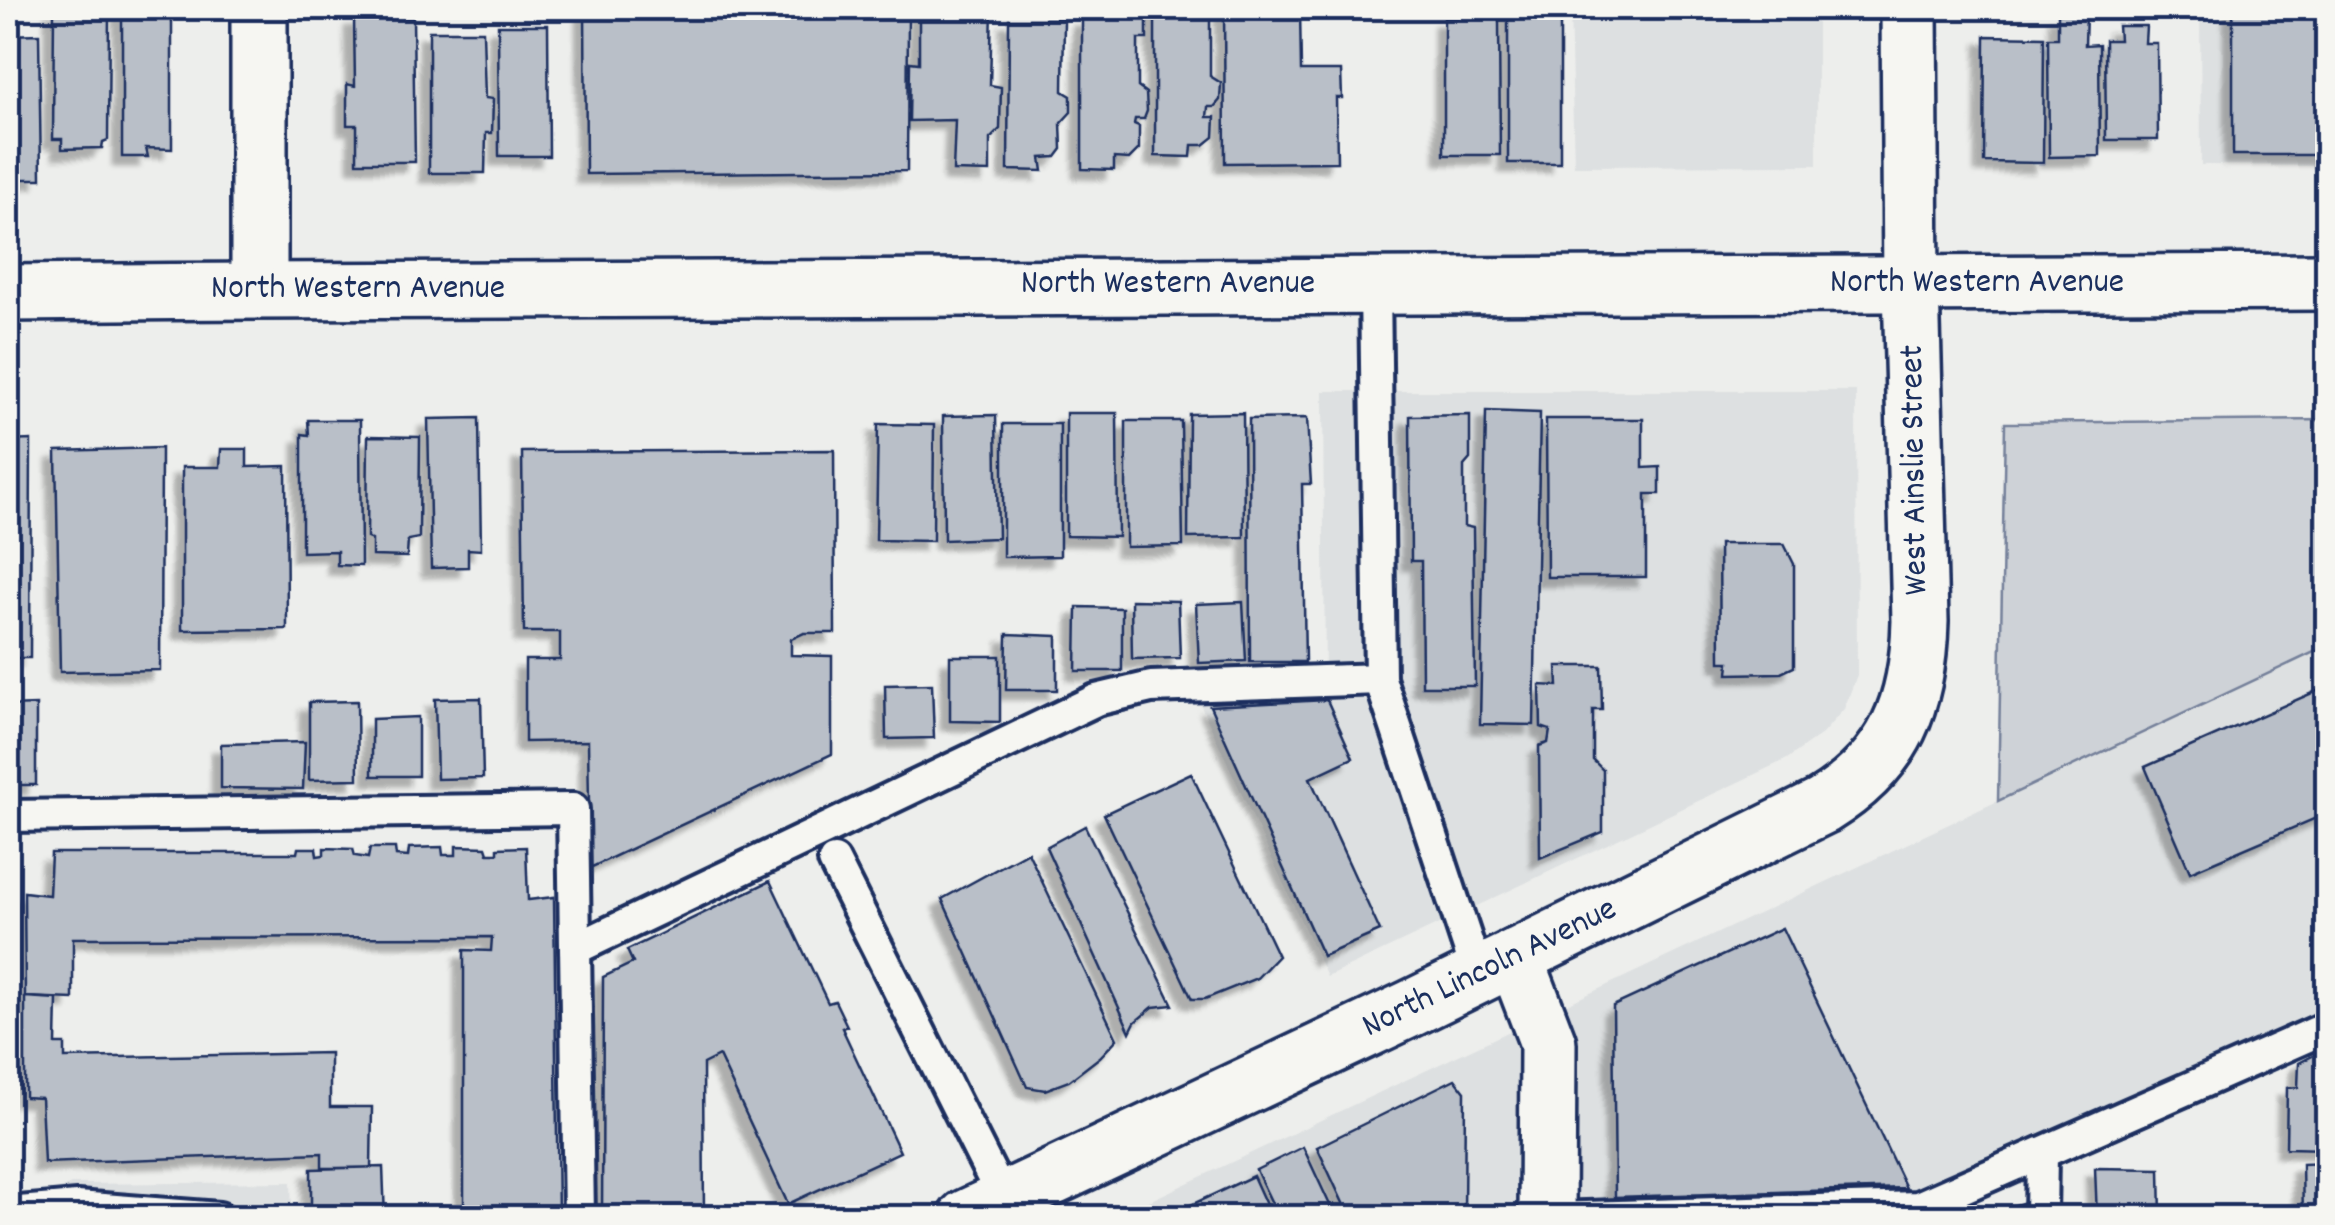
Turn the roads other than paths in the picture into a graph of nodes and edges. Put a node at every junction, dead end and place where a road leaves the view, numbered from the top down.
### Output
1 (259, 8) edge
2 (1909, 8) edge
3 (2328, 282) edge
4 (1375, 284) junction
5 (1911, 285) junction
6 (259, 290) junction
7 (8, 293) edge
8 (1920, 633) joint
9 (1380, 679) junction
10 (8, 816) edge
11 (834, 861) dead end
12 (575, 949) junction
13 (1497, 966) junction
14 (2328, 1027) edge
15 (2042, 1153) junction
16 (985, 1209) edge
17 (8, 1213) edge
18 (219, 1218) edge
19 (579, 1218) edge
20 (1550, 1218) edge
21 (2041, 1218) edge

1 - 6 main road
2 - 5 main road, West Ainslie Street
3 - 5 main road, North Western Avenue
4 - 5 main road, North Western Avenue
4 - 6 main road, North Western Avenue
4 - 9 lane
5 - 8 main road, West Ainslie Street
6 - 7 main road, North Western Avenue
8 - 13 main road, North Lincoln Avenue
9 - 12 lane
9 - 13 lane
10 - 12 lane
11 - 16 lane
12 - 19 lane
13 - 16 main road, North Lincoln Avenue
13 - 20 main road
14 - 15 lane
15 - 20 lane
15 - 21 lane
17 - 18 lane

